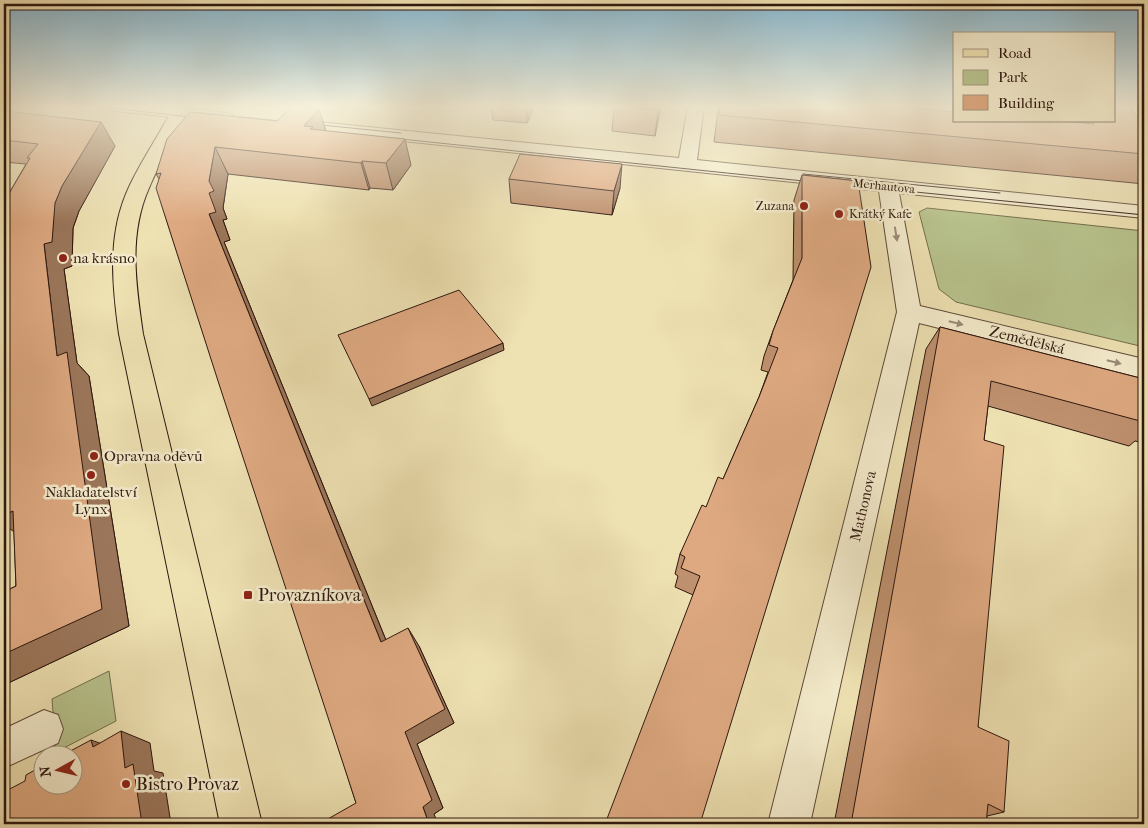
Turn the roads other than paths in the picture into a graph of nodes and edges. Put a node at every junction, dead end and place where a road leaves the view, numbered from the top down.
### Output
1 (162, 145) edge
2 (480, 145) edge
3 (690, 145) edge
4 (687, 166) junction
5 (888, 186) junction
6 (1144, 212) edge
7 (909, 312) junction
8 (1144, 369) edge
9 (44, 729) dead end
10 (4, 749) edge
11 (241, 824) edge
12 (789, 824) edge

1 - 11 main road
2 - 4 street, Merhautova
3 - 4 street
4 - 5 street, Merhautova
5 - 6 street, Merhautova
5 -> 7 street, Mathonova
7 -> 8 street, Zemědělská
7 - 12 street, Mathonova
9 - 10 street

